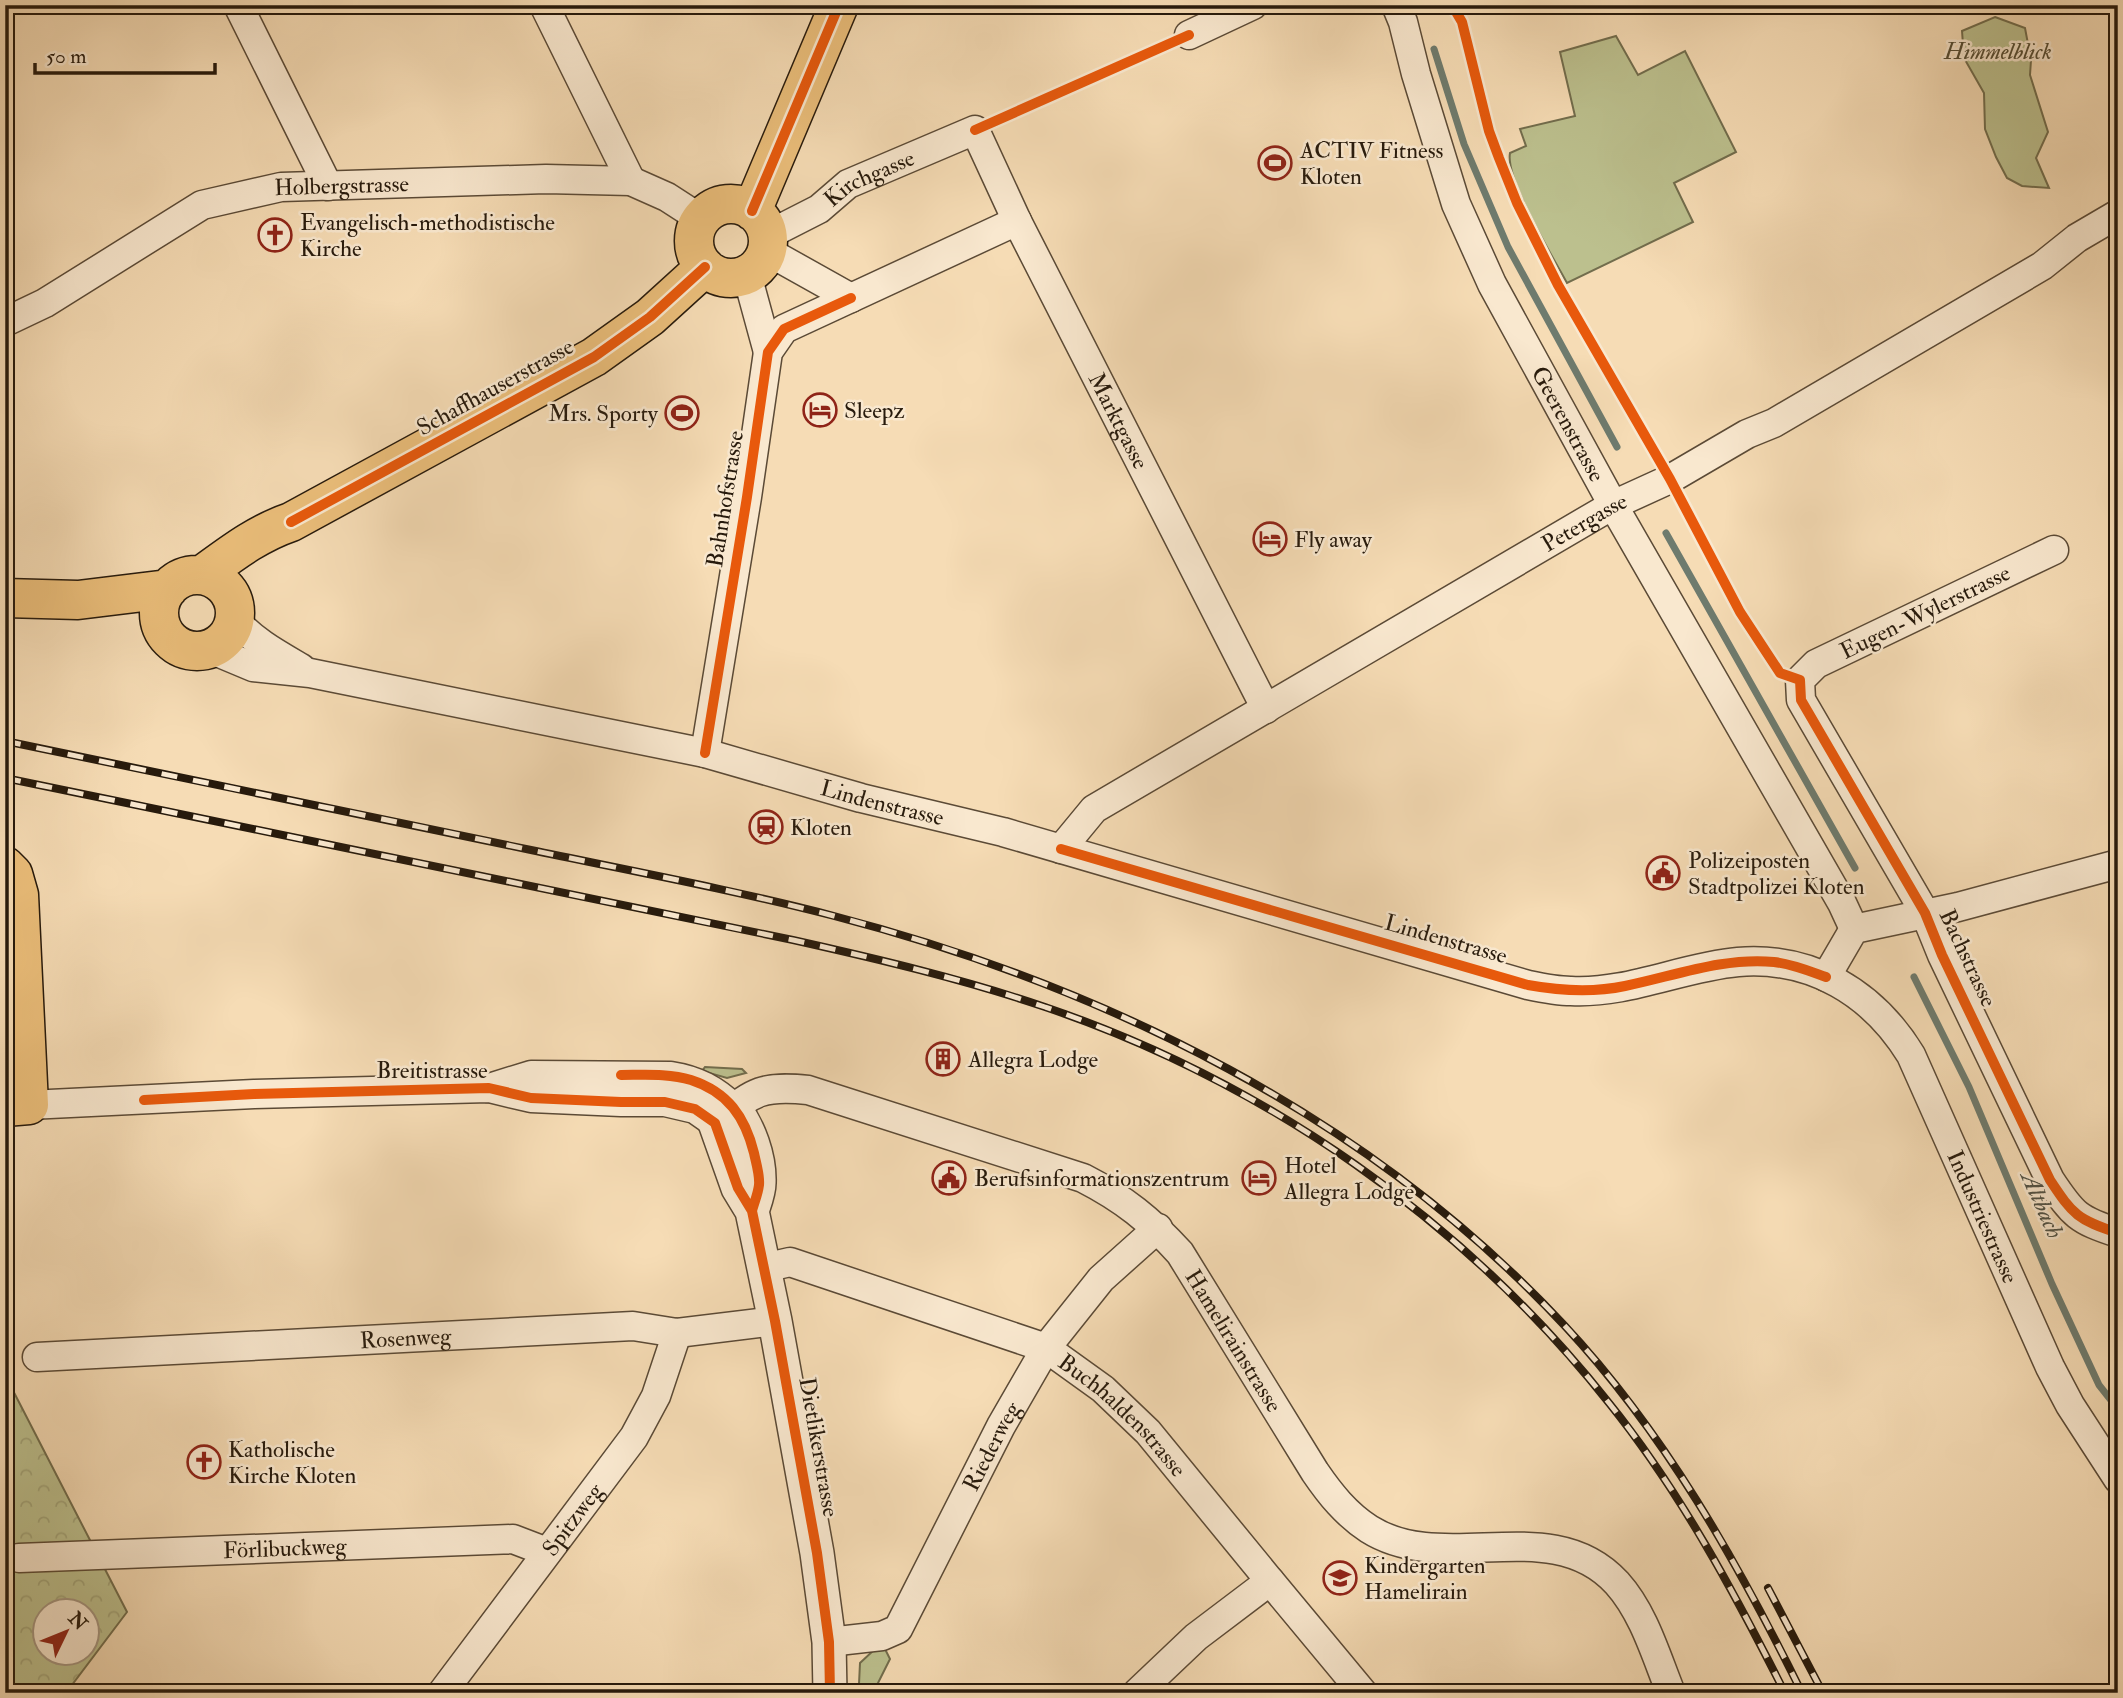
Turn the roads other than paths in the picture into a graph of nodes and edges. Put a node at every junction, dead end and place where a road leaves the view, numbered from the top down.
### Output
1 (238, 5) edge
2 (544, 5) edge
3 (839, 5) edge
4 (1253, 5) edge
5 (1396, 5) edge
6 (1189, 35) dead end
7 (975, 130) joint
8 (631, 181) junction
9 (328, 186) junction
10 (2118, 214) edge
11 (701, 219) junction
12 (1017, 221) junction
13 (758, 243) junction
14 (705, 267) junction
15 (851, 298) junction
16 (5, 321) edge
17 (768, 352) junction
18 (1613, 505) junction
19 (291, 522) junction
20 (2054, 550) dead end
21 (185, 582) junction
22 (5, 598) edge
23 (78, 600) junction
24 (234, 609) junction
25 (163, 631) junction
26 (210, 649) junction
27 (310, 673) junction
28 (1800, 680) joint
29 (1266, 709) junction
30 (705, 753) junction
31 (1062, 849) junction
32 (2118, 864) edge
33 (5, 866) edge
34 (1925, 914) junction
35 (1854, 929) junction
36 (1826, 977) junction
37 (17, 1106) edge
38 (724, 1115) junction
39 (1158, 1228) junction
40 (2118, 1233) edge
41 (764, 1268) junction
42 (775, 1321) junction
43 (677, 1333) junction
44 (1046, 1348) junction
45 (37, 1357) dead end
46 (2118, 1479) edge
47 (547, 1552) junction
48 (19, 1558) dead end
49 (1270, 1581) junction
50 (829, 1642) junction
51 (442, 1693) edge
52 (830, 1693) edge
53 (1137, 1693) edge
54 (1363, 1693) edge
55 (1671, 1693) edge

1 - 9 street
2 - 8 street
3 - 13 main road
4 - 6 street
5 - 18 street, Geerenstrasse
7 - 12 street, Marktgasse
7 - 13 street, Kirchgasse
8 - 9 street, Holbergstrasse
8 - 11 street, Holbergstrasse
9 - 16 street, Holbergstrasse
10 - 18 street, Petergasse
11 - 13 main road
11 - 14 main road
12 - 15 street
12 - 29 street, Marktgasse
13 - 14 main road
13 - 15 street
13 - 17 street, Bahnhofstrasse
14 - 19 main road, Schaffhauserstrasse
15 - 17 street
17 - 30 street, Bahnhofstrasse
18 - 29 street, Petergasse
18 - 35 street, Geerenstrasse
19 - 21 main road, Schaffhauserstrasse
19 - 24 main road, Schaffhauserstrasse
20 - 28 street, Eugen-Wylerstrasse
21 - 23 main road
21 - 24 main road
21 - 25 main road
22 - 23 main road
23 - 25 main road
24 - 26 main road
24 - 27 street, Lindenstrasse
25 - 26 main road
26 - 27 street, Lindenstrasse
27 - 30 street, Lindenstrasse
28 - 34 street, Bachstrasse
29 - 31 street, Petergasse
30 - 31 street, Lindenstrasse
31 - 36 street, Lindenstrasse
32 - 34 street
33 - 37 main road
34 - 35 street
34 - 40 street, Bachstrasse
35 - 36 street
36 - 46 street, Industriestrasse
37 - 38 street, Breitistrasse
38 - 39 street, Hamelirainstrasse
38 - 41 street, Dietlikerstrasse
39 - 44 street, Riederweg
39 - 55 street, Hamelirainstrasse
41 - 42 street, Dietlikerstrasse
41 - 44 street, Buchhaldenstrasse
42 - 43 street, Rosenweg
42 - 50 street, Dietlikerstrasse
43 - 45 street, Rosenweg
43 - 47 street, Spitzweg
44 - 49 street, Buchhaldenstrasse
44 - 50 street, Riederweg
47 - 48 street, Förlibuckweg
47 - 51 street, Spitzweg
49 - 53 street
49 - 54 street, Buchhaldenstrasse
50 - 52 street, Dietlikerstrasse

